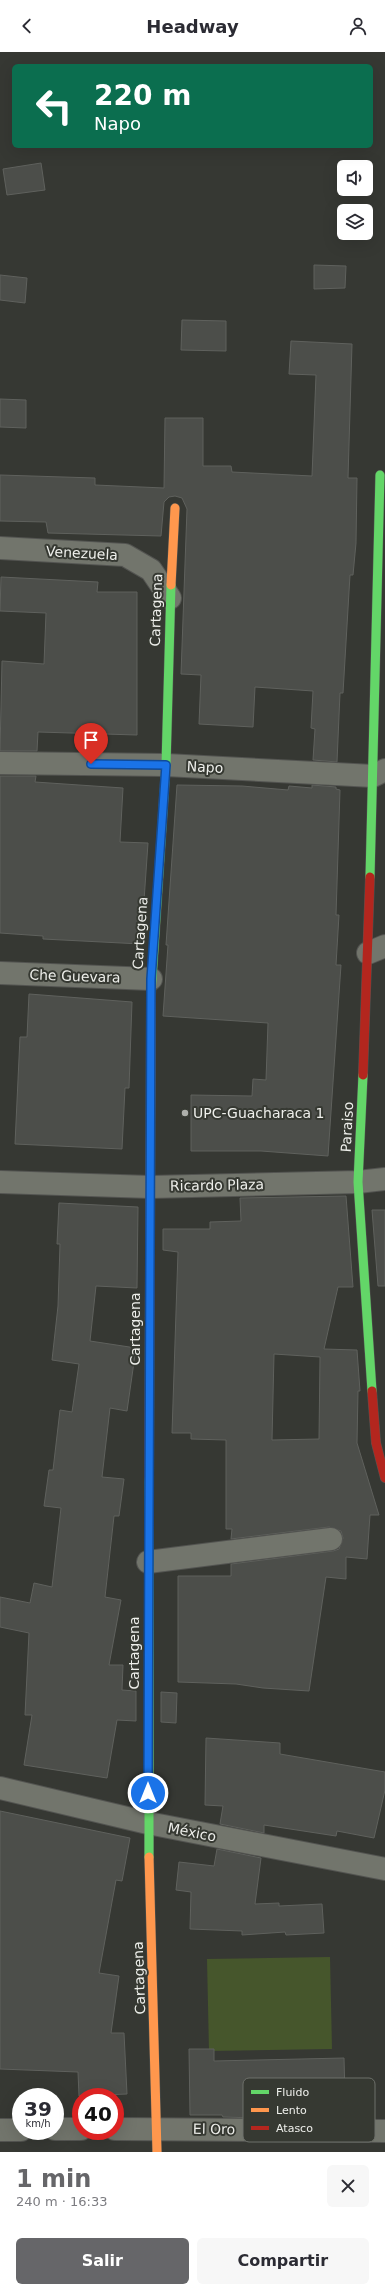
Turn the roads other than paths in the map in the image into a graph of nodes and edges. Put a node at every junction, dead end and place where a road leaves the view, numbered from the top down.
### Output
1 (380, 475) dead end
2 (175, 508) dead end
3 (0, 548) edge
4 (170, 598) junction
5 (0, 763) edge
6 (166, 765) junction
7 (379, 773) edge
8 (377, 950) edge
9 (0, 973) edge
10 (151, 979) junction
11 (385, 1179) edge
12 (0, 1182) edge
13 (358, 1182) junction
14 (150, 1187) junction
15 (385, 1478) edge
16 (331, 1539) dead end
17 (148, 1562) junction
18 (0, 1788) edge
19 (148, 1823) junction
20 (385, 1869) edge
21 (157, 2128) junction
22 (124, 2129) edge
23 (243, 2129) edge
24 (0, 2130) edge
25 (12, 2130) edge
26 (375, 2131) edge
27 (385, 2131) edge
28 (157, 2152) edge

1 - 7 street, Paraiso
2 - 4 street, Cartagena
3 - 4 street, Venezuela
4 - 6 street, Cartagena
5 - 6 street, Napo
6 - 7 street, Napo
6 - 10 street, Cartagena
7 - 8 street, Paraiso
8 - 13 street, Paraiso
9 - 10 street, Che Guevara
10 - 14 street, Cartagena
11 - 13 street, Ricardo Plaza
12 - 14 street, Ricardo Plaza
13 - 14 street, Ricardo Plaza
13 - 15 street, Paraiso
14 - 17 street, Cartagena
16 - 17 street
17 - 19 street, Cartagena
18 - 19 street, México
19 - 20 street, México
19 - 21 street, Cartagena
21 - 22 street, El Oro
21 - 23 street, El Oro
21 - 28 street, Cartagena
24 - 25 street
26 - 27 street, El Oro

